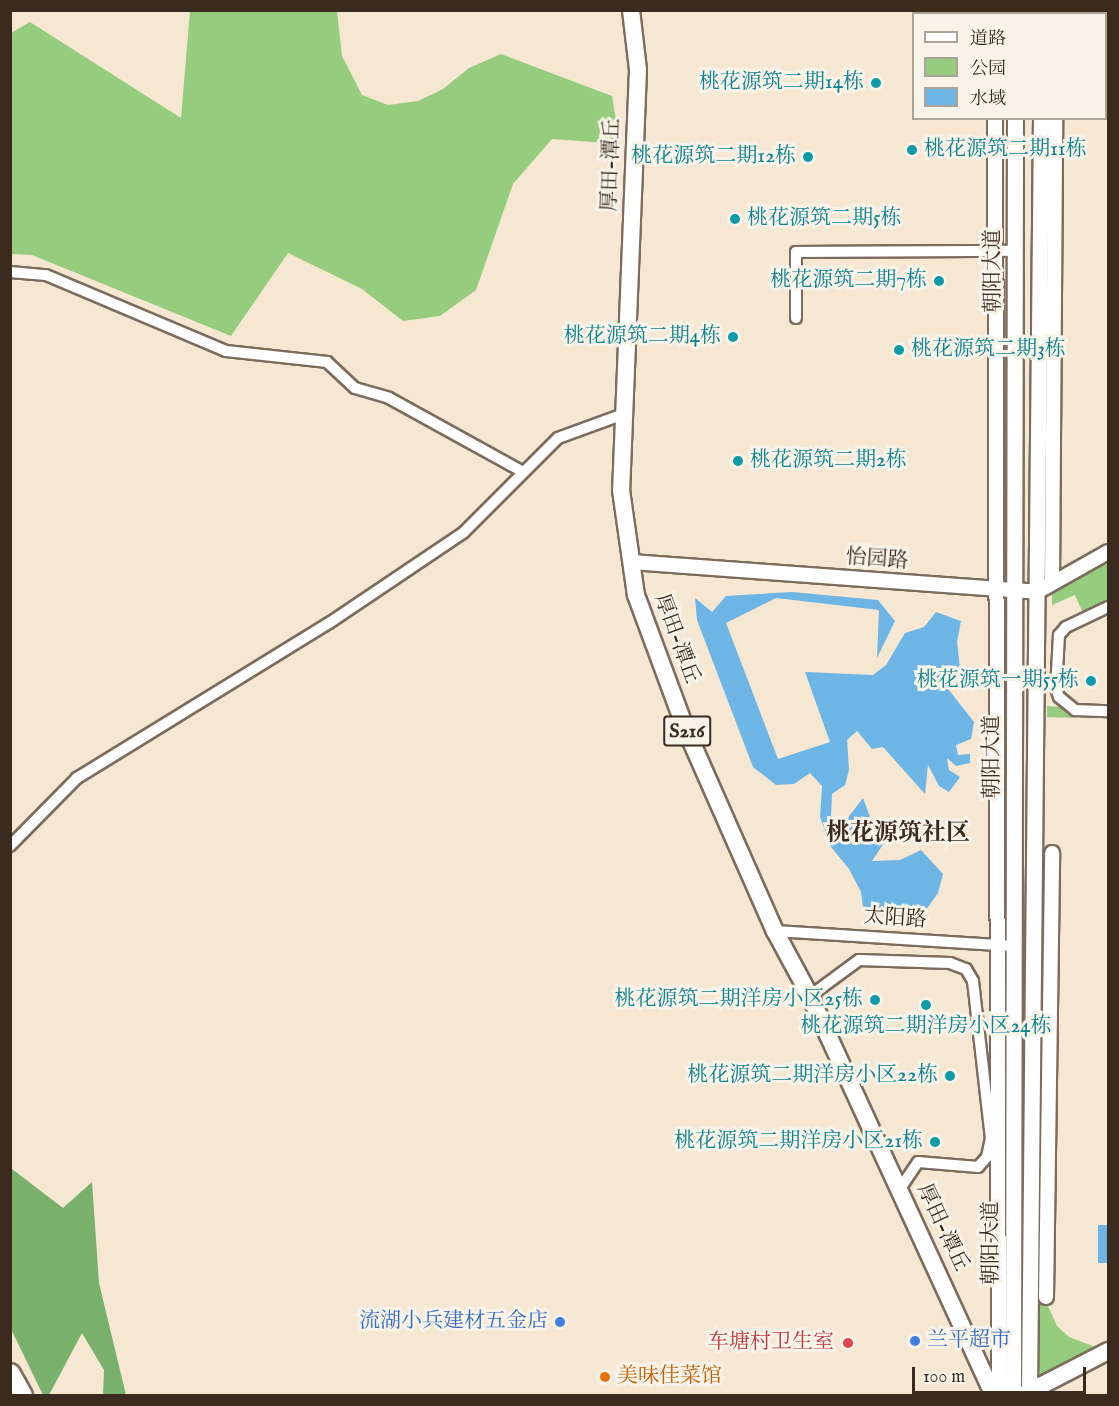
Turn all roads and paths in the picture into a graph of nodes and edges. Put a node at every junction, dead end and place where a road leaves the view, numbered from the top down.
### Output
1 (631, 10) edge
2 (994, 120) edge
3 (1015, 120) edge
4 (1041, 120) edge
5 (1055, 120) edge
6 (996, 251) junction
7 (1015, 251) junction
8 (10, 272) edge
9 (796, 318) dead end
10 (624, 414) junction
11 (523, 472) junction
12 (1108, 552) edge
13 (631, 562) junction
14 (1052, 583) junction
15 (998, 590) junction
16 (1014, 591) junction
17 (1037, 592) junction
18 (1108, 607) edge
19 (1108, 711) edge
20 (10, 846) edge
21 (1052, 853) dead end
22 (775, 931) junction
23 (997, 945) junction
24 (1014, 946) junction
25 (810, 996) junction
26 (1013, 1058) junction
27 (998, 1067) junction
28 (984, 1075) junction
29 (899, 1190) junction
30 (1046, 1297) dead end
31 (1108, 1351) edge
32 (10, 1374) edge
33 (1021, 1394) edge
34 (22, 1395) edge
35 (994, 1395) edge
36 (999, 1395) edge

1 - 10 main road, 厚田-潭丘 / S216
2 - 6 street
3 - 7 main road, 朝阳大道
4 - 17 main road, 朝阳大道
5 - 14 street
6 - 7 street
6 - 9 street
6 - 15 street
7 - 16 main road, 朝阳大道
8 - 11 street
10 - 11 street
10 - 13 main road, 厚田-潭丘 / S216
11 - 20 street
12 - 14 street
13 - 15 street, 怡园路
13 - 22 main road, 厚田-潭丘 / S216
14 - 17 street
15 - 16 street, 怡园路
15 - 23 street
16 - 17 street, 怡园路
16 - 24 main road, 朝阳大道
17 - 33 main road, 朝阳大道
18 - 19 street
21 - 30 street
22 - 23 street, 太阳路
22 - 25 main road, 厚田-潭丘 / S216
23 - 24 street, 太阳路
23 - 27 street
24 - 26 main road, 朝阳大道
25 - 28 street
25 - 29 main road, 厚田-潭丘 / S216
26 - 27 street
26 - 33 main road, 朝阳大道
27 - 28 street
27 - 36 street
28 - 29 street
29 - 35 main road, 厚田-潭丘 / S216
31 - 33 main road
32 - 34 highway

